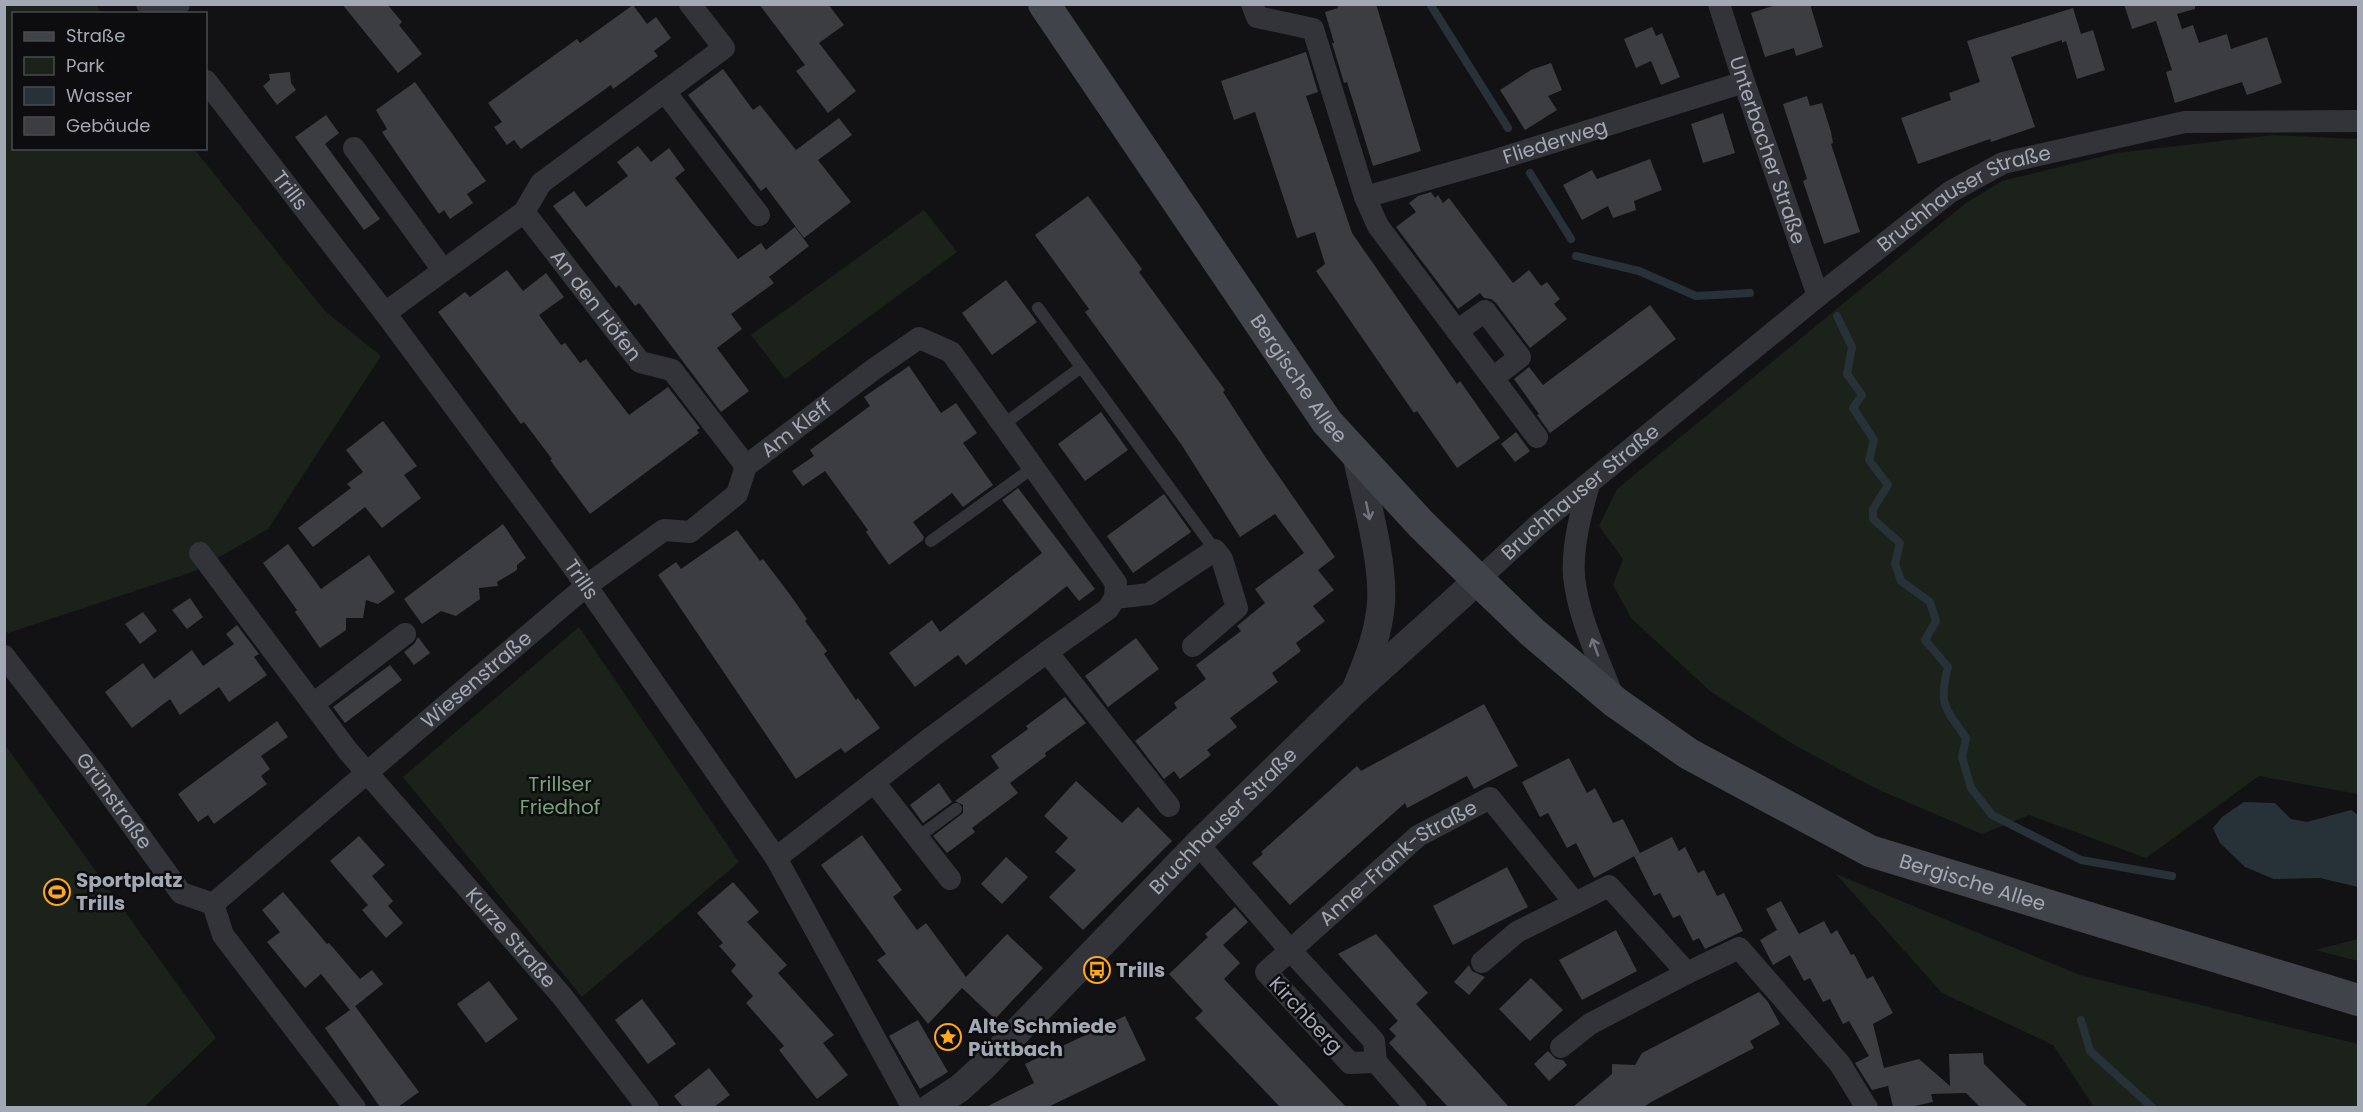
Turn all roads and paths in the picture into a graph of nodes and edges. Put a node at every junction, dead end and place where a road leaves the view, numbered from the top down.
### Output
1 (690, 4) edge
2 (1044, 4) edge
3 (1252, 4) edge
4 (1719, 4) edge
5 (207, 82) edge
6 (1744, 82) junction
7 (665, 92) junction
8 (2358, 121) edge
9 (354, 148) dead end
10 (1365, 197) junction
11 (524, 212) junction
12 (759, 215) dead end
13 (443, 270) junction
14 (1818, 296) junction
15 (1038, 308) dead end
16 (385, 313) junction
17 (1457, 331) junction
18 (1080, 368) junction
19 (1493, 378) junction
20 (1004, 424) junction
21 (1538, 437) dead end
22 (1356, 454) junction
23 (746, 466) junction
24 (1034, 467) junction
25 (1589, 484) junction
26 (931, 540) dead end
27 (1215, 550) junction
28 (200, 553) dead end
29 (1478, 580) junction
30 (586, 586) junction
31 (1115, 598) junction
32 (405, 634) dead end
33 (1193, 646) dead end
34 (1047, 652) junction
35 (4, 656) edge
36 (1355, 691) junction
37 (1615, 702) junction
38 (313, 704) junction
39 (367, 773) junction
40 (874, 782) junction
41 (1169, 806) dead end
42 (956, 809) dead end
43 (918, 837) junction
44 (1198, 844) junction
45 (776, 858) junction
46 (950, 879) dead end
47 (1575, 903) junction
48 (213, 904) junction
49 (1290, 950) junction
50 (1482, 962) dead end
51 (1687, 973) junction
52 (2358, 1000) edge
53 (1561, 1047) dead end
54 (1376, 1062) junction
55 (356, 1107) edge
56 (648, 1107) edge
57 (913, 1107) edge
58 (930, 1107) edge
59 (1416, 1107) edge
60 (1867, 1107) edge

1 - 7 street
2 - 22 main road, Bergische Allee
3 - 10 street
4 - 6 street, Unterbacher Straße
5 - 16 street, Trills
6 - 10 street, Fliederweg
6 - 14 street, Unterbacher Straße
7 - 11 street
7 - 12 street
8 - 14 street, Bruchhauser Straße
9 - 13 street
10 - 17 street
11 - 13 street
11 - 23 street, An den Höfen
13 - 16 street
14 - 25 street, Bruchhauser Straße
15 - 18 lane
16 - 30 street, Trills
17 - 19 street
17 - 19 street
18 - 20 lane
18 - 27 lane
19 - 21 street
20 - 23 street, Am Kleff
20 - 24 street, Am Kleff
22 - 29 main road, Bergische Allee
22 -> 36 street
23 - 30 street, Am Kleff
24 - 26 lane
24 - 31 street, Am Kleff
25 - 29 street, Bruchhauser Straße
37 -> 25 street
27 - 31 street
27 - 33 street
28 - 38 street
29 - 36 street, Bruchhauser Straße
29 - 37 main road, Bergische Allee
30 - 39 street, Wiesenstraße
30 - 45 street, Trills
31 - 34 street
32 - 38 street
34 - 40 street
34 - 41 street
35 - 48 street, Grünstraße
36 - 44 street, Bruchhauser Straße
37 - 52 main road, Bergische Allee
38 - 39 street
39 - 48 street, Wiesenstraße
39 - 56 street, Kurze Straße
40 - 43 street
40 - 45 street
42 - 43 lane
43 - 46 street
44 - 49 street, Kirchberg
44 - 58 street, Bruchhauser Straße
45 - 57 street, Trills
47 - 49 street, Anne-Frank-Straße
47 - 50 street
47 - 51 street
48 - 55 street
49 - 54 street, Kirchberg
49 - 54 street, Kirchberg
51 - 53 street
51 - 60 street
54 - 59 street, Kirchberg

